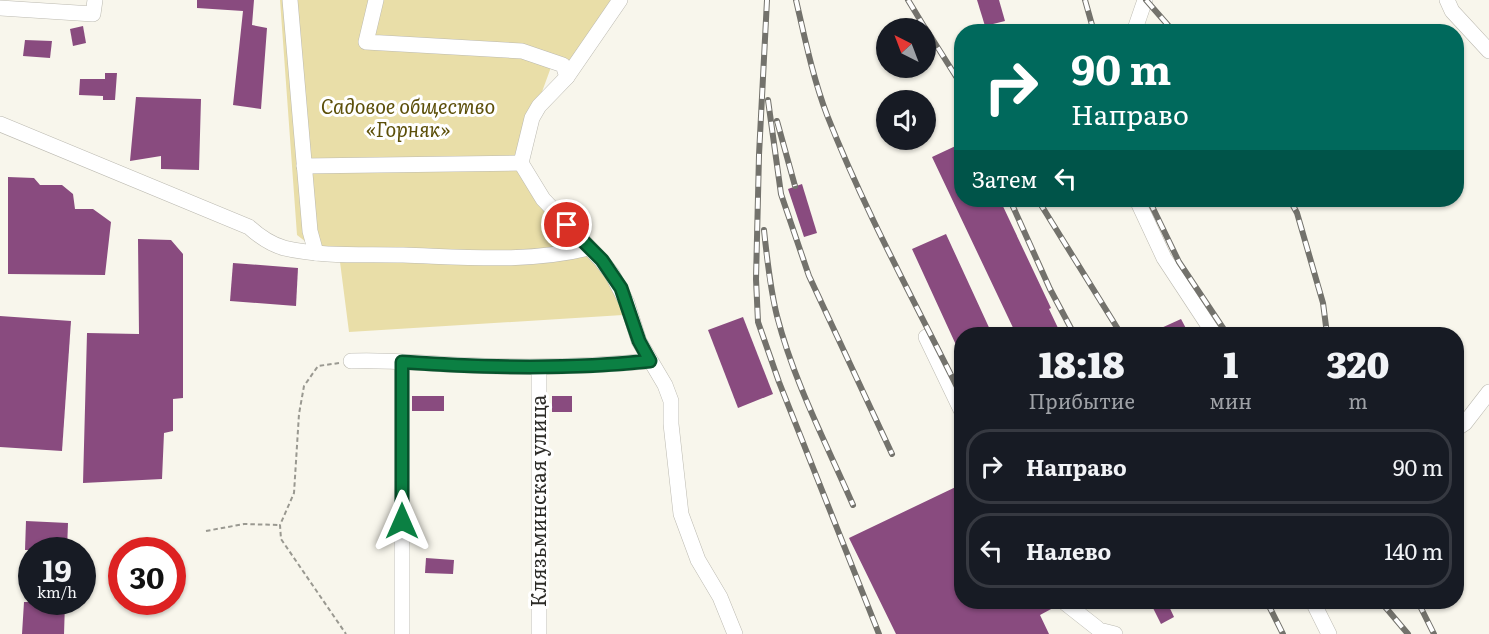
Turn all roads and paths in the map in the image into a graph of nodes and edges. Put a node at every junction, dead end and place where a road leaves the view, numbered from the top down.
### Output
1 (94, 0) edge
2 (290, 0) edge
3 (373, 0) edge
4 (620, 0) edge
5 (1145, 0) edge
6 (1447, 0) edge
7 (0, 8) edge
8 (1137, 24) edge
9 (1489, 51) edge
10 (567, 77) junction
11 (0, 124) edge
12 (521, 163) junction
13 (304, 166) junction
14 (1140, 207) edge
15 (590, 248) junction
16 (316, 253) junction
17 (1209, 327) edge
18 (926, 337) dead end
19 (351, 361) joint
20 (650, 361) junction
21 (402, 362) junction
22 (539, 367) junction
23 (1489, 392) edge
24 (954, 395) edge
25 (1464, 424) edge
26 (280, 525) junction
27 (206, 531) dead end
28 (1074, 609) edge
29 (1316, 609) edge
30 (1105, 631) edge
31 (346, 634) edge
32 (402, 634) edge
33 (539, 634) edge
34 (735, 634) edge
35 (1329, 634) edge

1 - 7 street
2 - 13 street
3 - 10 street
4 - 10 street
5 - 8 street
6 - 9 street
10 - 12 street
11 - 16 street
12 - 13 street
12 - 15 street
13 - 16 street
14 - 17 street
15 - 16 street
15 - 20 street
18 - 24 street
19 - 21 street
19 - 26 path
20 - 22 street
20 - 34 street
21 - 22 street
21 - 32 street
22 - 33 street, Клязьминская улица
23 - 25 street
26 - 27 path
26 - 31 path
28 - 30 street
29 - 35 street

